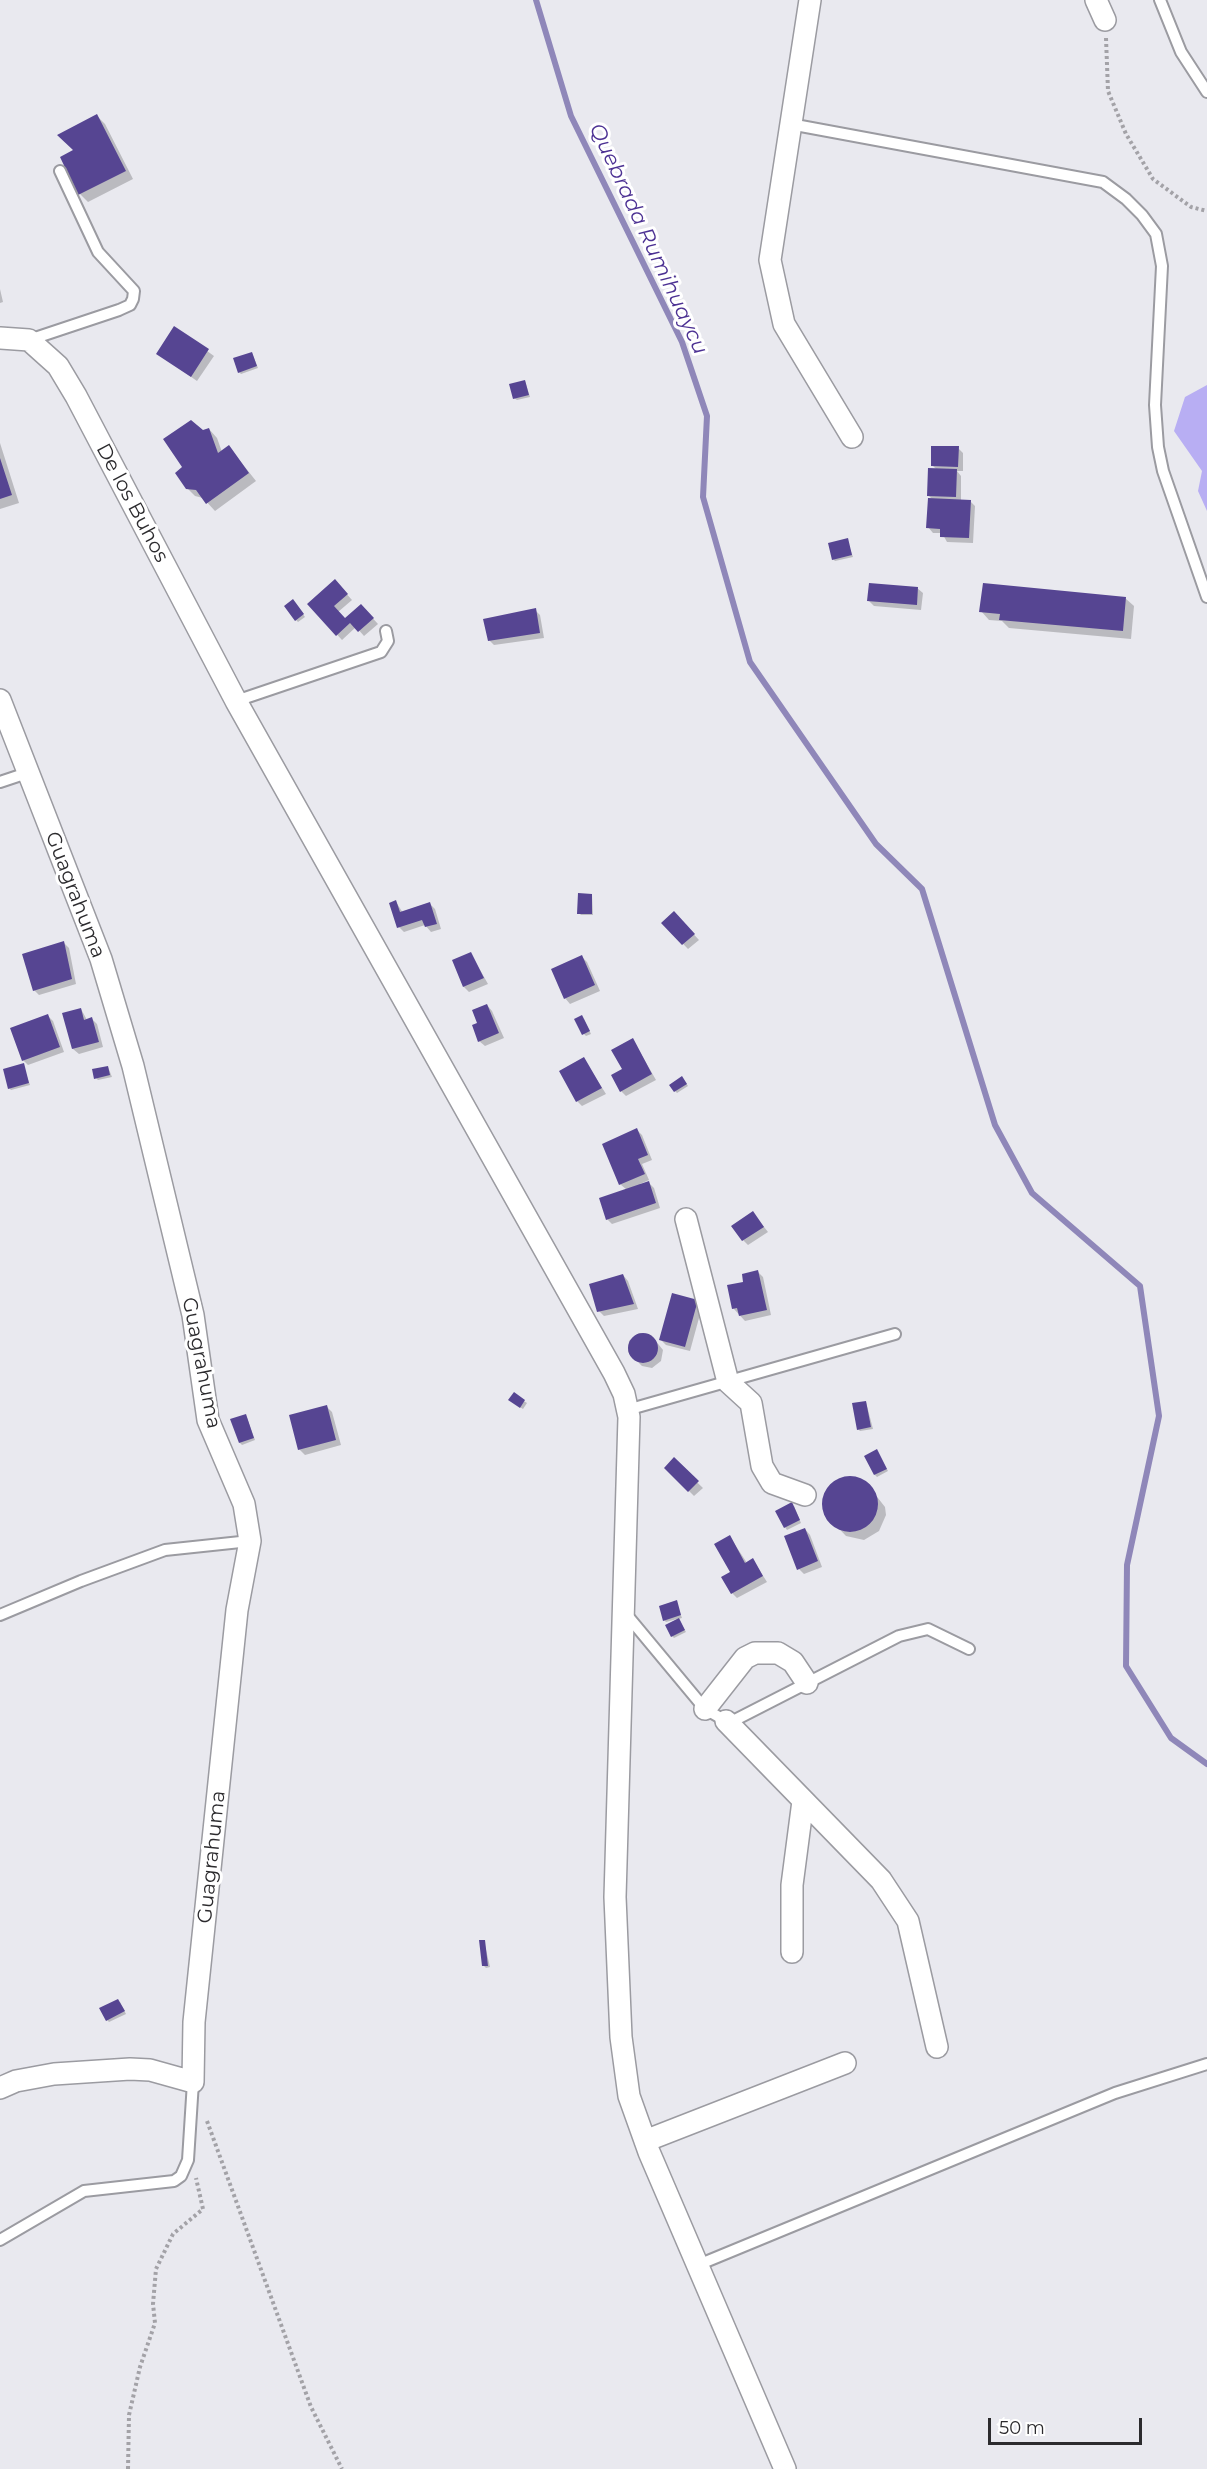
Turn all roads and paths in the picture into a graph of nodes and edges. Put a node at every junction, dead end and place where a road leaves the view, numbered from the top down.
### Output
1 (810, 0) edge
2 (1096, 0) edge
3 (1160, 0) edge
4 (1105, 20) joint
5 (1207, 92) edge
6 (790, 124) junction
7 (60, 171) dead end
8 (1207, 211) edge
9 (0, 338) edge
10 (29, 340) junction
11 (852, 437) dead end
12 (1207, 597) edge
13 (386, 632) dead end
14 (0, 700) edge
15 (236, 701) junction
16 (27, 773) junction
17 (0, 782) edge
18 (686, 1220) dead end
19 (896, 1334) dead end
20 (728, 1382) junction
21 (627, 1410) junction
22 (805, 1495) dead end
23 (250, 1541) junction
24 (624, 1611) junction
25 (0, 1615) edge
26 (969, 1649) dead end
27 (807, 1683) junction
28 (705, 1709) junction
29 (726, 1721) junction
30 (803, 1801) junction
31 (792, 1952) dead end
32 (937, 2047) dead end
33 (845, 2063) dead end
34 (1207, 2064) edge
35 (193, 2082) junction
36 (0, 2088) edge
37 (205, 2116) dead end
38 (645, 2141) junction
39 (196, 2168) dead end
40 (0, 2240) edge
41 (698, 2265) junction
42 (128, 2469) edge
43 (342, 2469) edge
44 (785, 2469) edge

1 - 6 street
2 - 4 street
3 - 5 lane
4 - 8 path
6 - 11 street
6 - 12 lane
7 - 10 lane
9 - 10 street
10 - 15 street, De los Buhos
13 - 15 lane
14 - 16 street, Guagrahuma
15 - 21 street, De los Buhos
16 - 17 lane
16 - 23 street, Guagrahuma
18 - 20 street
19 - 20 lane
20 - 21 lane
20 - 22 street
21 - 24 street, De los Buhos
23 - 25 lane
23 - 35 street, Guagrahuma
24 - 28 lane
24 - 38 street, De los Buhos
26 - 27 lane
27 - 28 street
27 - 29 lane
28 - 29 lane
29 - 30 street
30 - 31 street
30 - 32 street
33 - 38 street
34 - 41 lane
35 - 36 street
35 - 40 lane
37 - 43 path
38 - 41 street, De los Buhos
39 - 42 path
41 - 44 street, De los Buhos

